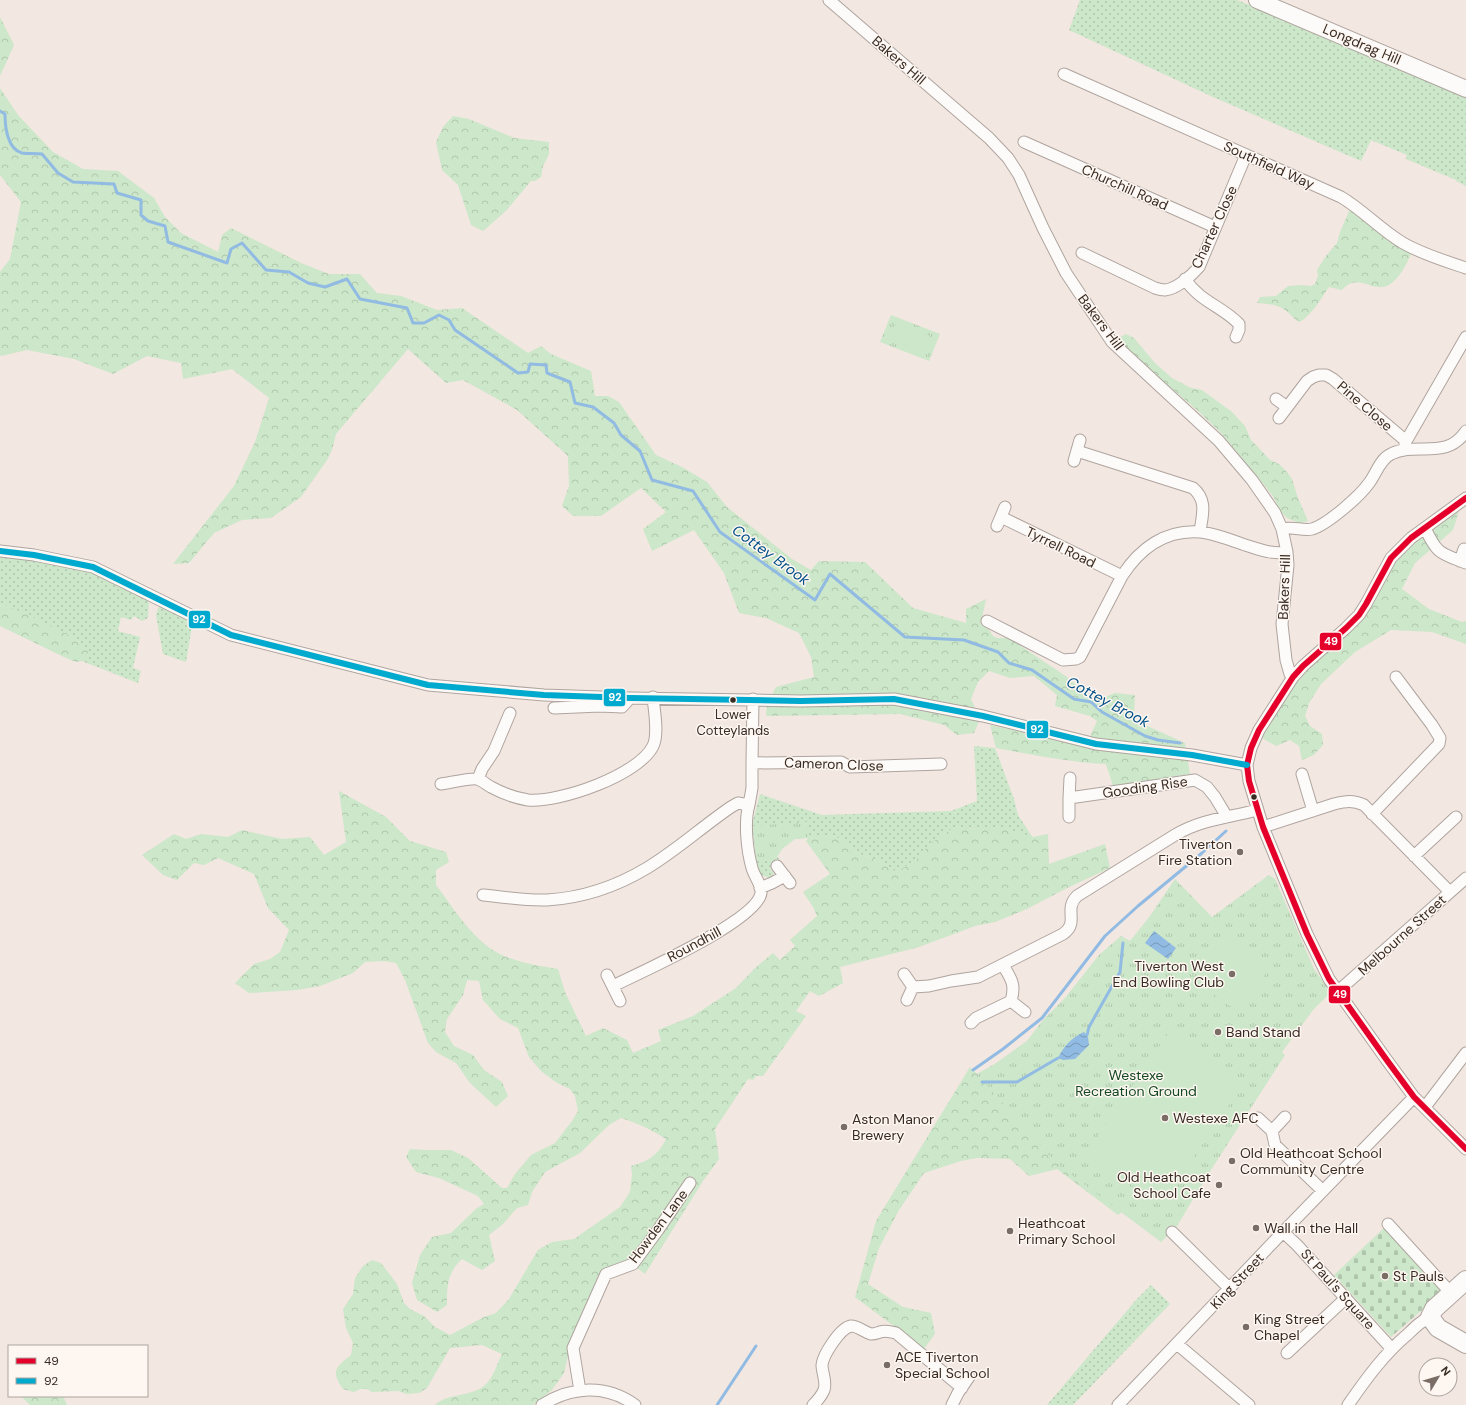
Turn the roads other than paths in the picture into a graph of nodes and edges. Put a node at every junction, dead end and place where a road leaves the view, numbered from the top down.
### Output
1 (829, 0) edge
2 (1257, 0) edge
3 (1064, 74) dead end
4 (1466, 88) edge
5 (1024, 142) dead end
6 (1246, 155) junction
7 (1216, 227) junction
8 (1082, 253) dead end
9 (1466, 268) edge
10 (1185, 279) junction
11 (1236, 337) dead end
12 (1466, 337) edge
13 (1276, 399) dead end
14 (1287, 406) junction
15 (1279, 418) dead end
16 (1466, 431) edge
17 (1405, 446) junction
18 (1077, 451) dead end
19 (1466, 498) edge
20 (1001, 517) dead end
21 (1425, 528) junction
22 (1282, 529) junction
23 (1200, 532) junction
24 (1464, 549) dead end
25 (0, 551) edge
26 (1287, 552) junction
27 (1463, 562) edge
28 (1122, 576) junction
29 (987, 621) dead end
30 (1293, 677) junction
31 (1396, 677) dead end
32 (653, 697) junction
33 (630, 698) junction
34 (753, 699) junction
35 (554, 708) dead end
36 (510, 713) dead end
37 (752, 763) junction
38 (941, 764) dead end
39 (1247, 765) junction
40 (1302, 774) dead end
41 (1070, 778) dead end
42 (478, 779) junction
43 (441, 784) dead end
44 (1070, 798) junction
45 (749, 805) junction
46 (1257, 810) junction
47 (1313, 811) junction
48 (1372, 814) junction
49 (1069, 817) dead end
50 (1227, 817) junction
51 (1456, 817) dead end
52 (1263, 828) junction
53 (1414, 856) junction
54 (777, 866) dead end
55 (1466, 878) edge
56 (760, 888) junction
57 (1450, 892) junction
58 (490, 893) dead end
59 (1004, 965) junction
60 (904, 974) dead end
61 (607, 975) dead end
62 (613, 986) junction
63 (913, 987) junction
64 (1337, 992) junction
65 (620, 1000) dead end
66 (907, 1000) dead end
67 (1011, 1001) junction
68 (1025, 1012) dead end
69 (971, 1023) dead end
70 (1466, 1053) edge
71 (1414, 1097) junction
72 (1425, 1107) junction
73 (1285, 1117) dead end
74 (1258, 1118) dead end
75 (1272, 1131) junction
76 (1466, 1149) edge
77 (690, 1183) dead end
78 (1323, 1191) junction
79 (1388, 1224) dead end
80 (1172, 1232) dead end
81 (1283, 1232) junction
82 (1466, 1280) edge
83 (1230, 1289) junction
84 (1451, 1293) junction
85 (1346, 1298) junction
86 (1430, 1317) junction
87 (1177, 1344) junction
88 (1466, 1344) edge
89 (1391, 1348) junction
90 (1287, 1353) dead end
91 (969, 1377) dead end
92 (962, 1388) junction
93 (580, 1391) junction
94 (542, 1405) edge
95 (635, 1405) edge
96 (813, 1405) edge
97 (952, 1405) edge
98 (1118, 1405) edge
99 (1249, 1405) edge
100 (1348, 1405) edge

1 - 22 street, Bakers Hill
2 - 4 main road, Longdrag Hill
3 - 6 street, Southfield Way
5 - 7 street, Churchill Road
6 - 7 street, Charter Close
6 - 9 street, Southfield Way
7 - 10 street, Charter Close
8 - 10 street, Charter Close
10 - 11 street
12 - 17 street, Pine Close
13 - 14 street
14 - 15 street, Pine Close
14 - 17 street, Pine Close
16 - 17 street
17 - 22 street
18 - 23 street
19 - 21 street
20 - 28 street, Tyrrell Road
21 - 27 street
21 - 30 street
22 - 26 street, Bakers Hill
23 - 26 street
23 - 28 street
24 - 27 street
25 - 33 street
26 - 30 street, Bakers Hill
28 - 29 street
30 - 39 street
31 - 48 street
32 - 33 street
32 - 34 street
32 - 42 street
33 - 35 street
34 - 37 street
34 - 39 street
36 - 42 street
37 - 38 street, Cameron Close
37 - 45 street
39 - 46 street
40 - 47 street
41 - 44 street
42 - 43 street
44 - 49 street
44 - 50 street, Gooding Rise
45 - 56 street
45 - 58 street
46 - 50 street
46 - 52 street
47 - 48 street
47 - 52 street
48 - 53 street
50 - 59 street
51 - 53 street
52 - 64 street
53 - 57 street
54 - 56 street
55 - 57 street, Melbourne Street
56 - 62 street, Roundhill
57 - 64 street, Melbourne Street
59 - 63 street
59 - 67 street
60 - 63 street
61 - 62 street
62 - 65 street
63 - 66 street
64 - 71 street
67 - 68 street
67 - 69 street
70 - 72 street
71 - 72 street
71 - 78 street, King Street
72 - 76 street
73 - 75 street
74 - 75 street
75 - 78 street
77 - 93 street, Howden Lane
78 - 81 street, King Street
79 - 84 street
80 - 83 street
81 - 83 street, King Street
81 - 85 street, St Paul's Square
82 - 84 main road
83 - 87 street, King Street
84 - 86 main road
85 - 89 street, St Paul's Square
85 - 90 street
86 - 88 main road
86 - 89 street
87 - 98 street, King Street
87 - 99 street
89 - 100 street
91 - 92 street
92 - 96 street
92 - 97 street
93 - 94 street
93 - 95 street

